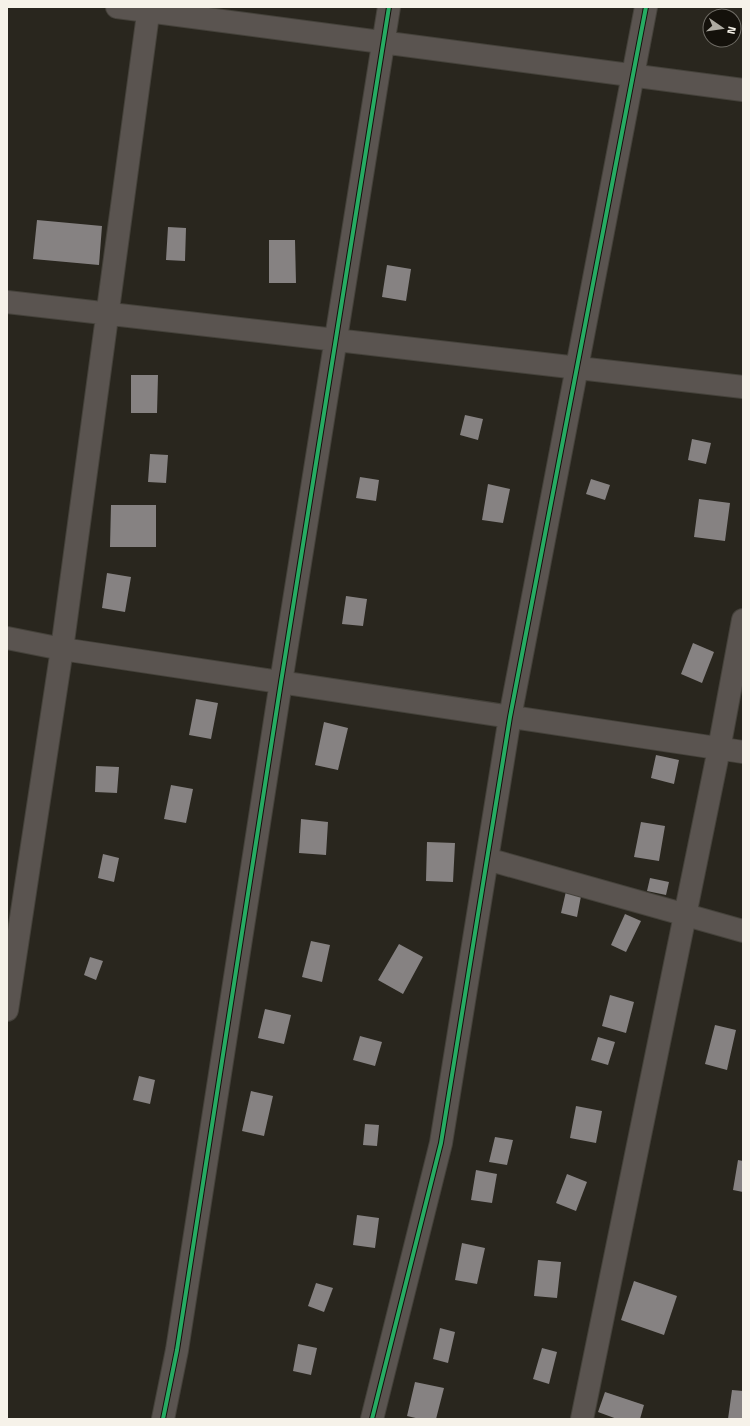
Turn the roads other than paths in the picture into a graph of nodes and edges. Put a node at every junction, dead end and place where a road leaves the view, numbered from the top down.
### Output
1 (117, 7) edge
2 (389, 7) edge
3 (646, 7) edge
4 (149, 9) edge
5 (383, 42) junction
6 (634, 75) junction
7 (743, 90) edge
8 (7, 302) edge
9 (108, 314) junction
10 (336, 340) junction
11 (578, 368) junction
12 (743, 387) edge
13 (743, 620) edge
14 (7, 638) edge
15 (62, 649) junction
16 (281, 682) junction
17 (510, 717) junction
18 (719, 749) junction
19 (743, 752) edge
20 (487, 859) junction
21 (685, 915) junction
22 (743, 931) edge
23 (7, 1010) edge
24 (163, 1419) edge
25 (372, 1419) edge
26 (582, 1419) edge

1 - 4 street
2 - 5 street
3 - 6 street
4 - 5 street
4 - 9 street
5 - 6 street
5 - 10 street
6 - 7 street
6 - 11 street
8 - 9 street
9 - 10 street
9 - 15 street
10 - 11 street
10 - 16 street
11 - 12 street
11 - 17 street
13 - 18 street
14 - 15 street
15 - 16 street
15 - 23 street
16 - 17 street
16 - 24 street
17 - 18 street
17 - 20 street
18 - 19 street
18 - 21 street
20 - 21 street
20 - 25 street
21 - 22 street
21 - 26 street

